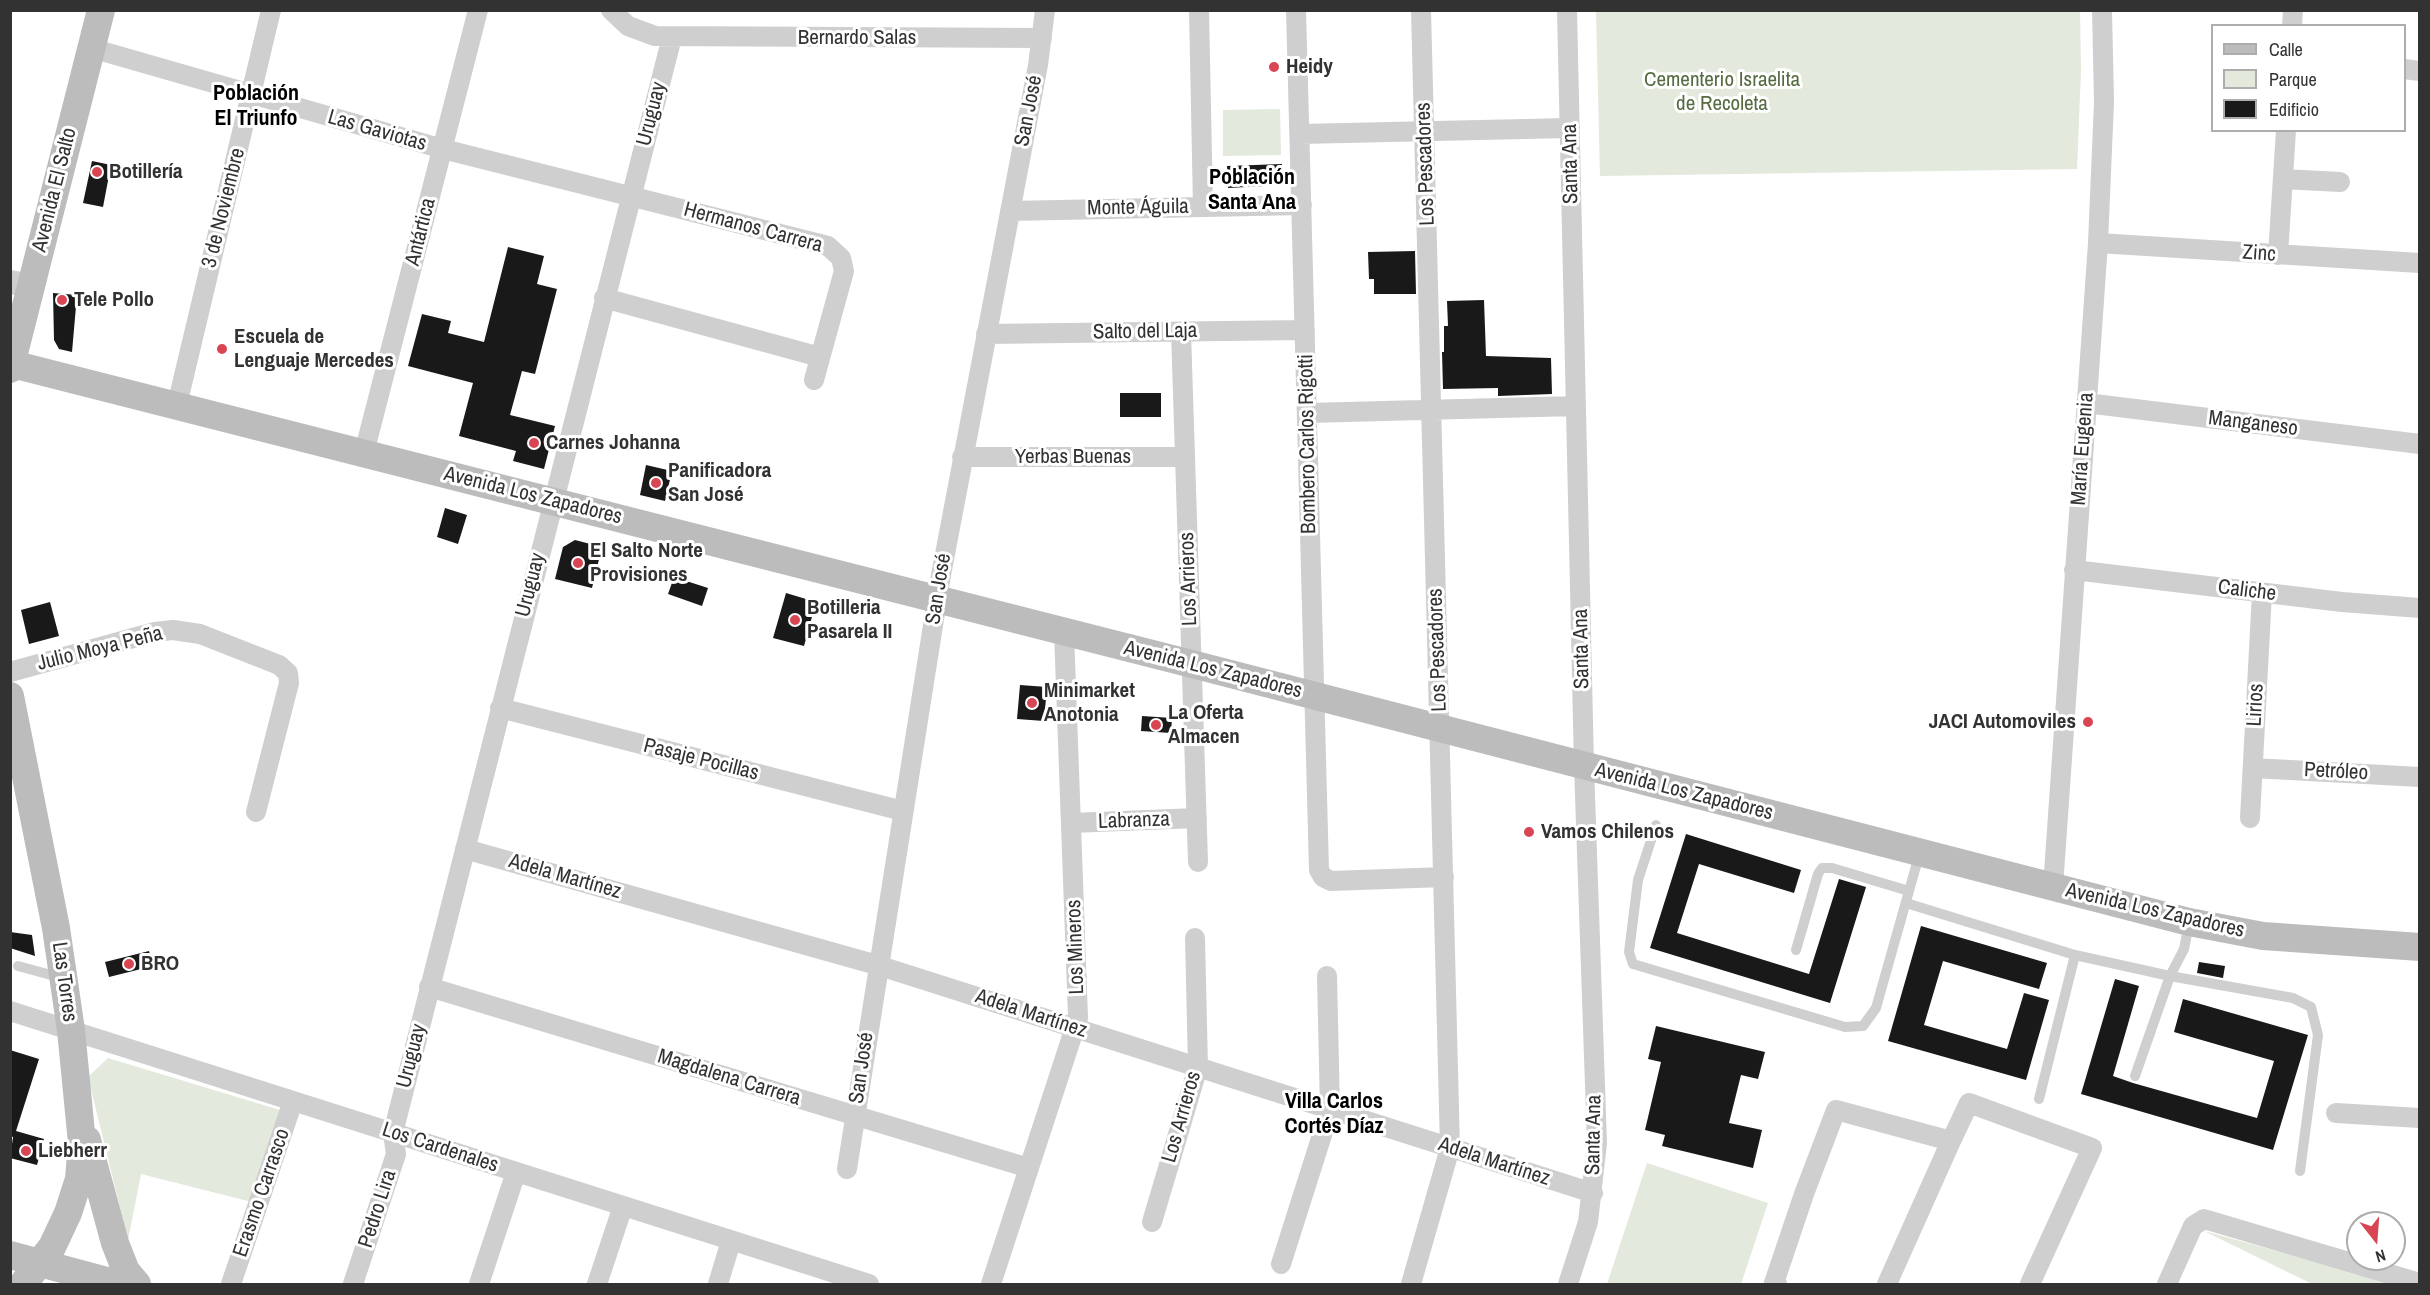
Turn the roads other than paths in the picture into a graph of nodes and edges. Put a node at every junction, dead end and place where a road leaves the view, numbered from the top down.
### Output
1 (101, 10) edge
2 (271, 10) edge
3 (478, 10) edge
4 (612, 10) edge
5 (1045, 10) edge
6 (1198, 10) edge
7 (1296, 10) edge
8 (1421, 10) edge
9 (1567, 10) edge
10 (2102, 10) edge
11 (672, 37) junction
12 (1042, 38) junction
13 (91, 48) junction
14 (251, 96) junction
15 (1570, 128) junction
16 (1425, 131) junction
17 (2286, 132) edge
18 (1300, 134) junction
19 (443, 149) junction
20 (2283, 179) junction
21 (2340, 182) dead end
22 (631, 197) junction
23 (1302, 205) junction
24 (1203, 207) junction
25 (1010, 211) junction
26 (2098, 243) junction
27 (2278, 255) junction
28 (2420, 263) edge
29 (21, 284) edge
30 (604, 298) junction
31 (1305, 330) junction
32 (1181, 332) junction
33 (986, 334) junction
34 (820, 357) junction
35 (11, 367) edge
36 (814, 380) dead end
37 (2086, 403) junction
38 (177, 405) junction
39 (1576, 406) junction
40 (1432, 410) junction
41 (1307, 413) junction
42 (2420, 444) edge
43 (364, 453) junction
44 (962, 457) junction
45 (1185, 457) junction
46 (552, 501) junction
47 (2074, 570) junction
48 (2262, 593) junction
49 (937, 600) junction
50 (2420, 608) edge
51 (1064, 632) junction
52 (1192, 664) junction
53 (10, 672) edge
54 (10, 696) edge
55 (1314, 696) junction
56 (500, 708) junction
57 (1440, 729) junction
58 (1584, 766) junction
59 (2253, 768) junction
60 (2420, 777) edge
61 (903, 811) junction
62 (255, 812) dead end
63 (1197, 818) junction
64 (2250, 818) dead end
65 (1072, 824) junction
66 (1656, 825) dead end
67 (465, 849) junction
68 (1920, 852) junction
69 (1198, 862) dead end
70 (1444, 877) junction
71 (2053, 887) junction
72 (1908, 891) junction
73 (1906, 903) junction
74 (2189, 922) junction
75 (1195, 938) dead end
76 (2420, 947) edge
77 (1796, 950) dead end
78 (2075, 955) junction
79 (877, 965) junction
80 (18, 966) dead end
81 (1327, 976) dead end
82 (2170, 976) junction
83 (64, 979) junction
84 (429, 987) junction
85 (10, 1011) edge
86 (1077, 1029) junction
87 (71, 1030) junction
88 (1198, 1067) junction
89 (2134, 1076) dead end
90 (2039, 1099) dead end
91 (293, 1101) junction
92 (1330, 1110) junction
93 (2336, 1113) dead end
94 (855, 1116) junction
95 (2420, 1118) edge
96 (81, 1126) junction
97 (393, 1133) junction
98 (1951, 1142) junction
99 (1450, 1148) junction
100 (1029, 1168) junction
101 (847, 1169) dead end
102 (2300, 1171) dead end
103 (516, 1172) junction
104 (1593, 1193) junction
105 (622, 1206) junction
106 (1152, 1222) dead end
107 (731, 1241) junction
108 (10, 1255) edge
109 (41, 1263) junction
110 (1281, 1264) dead end
111 (860, 1283) edge
112 (2417, 1283) edge
113 (23, 1284) edge
114 (118, 1284) edge
115 (137, 1284) edge
116 (231, 1284) edge
117 (353, 1284) edge
118 (479, 1284) edge
119 (597, 1284) edge
120 (718, 1284) edge
121 (991, 1284) edge
122 (1411, 1284) edge
123 (1568, 1284) edge
124 (1776, 1284) edge
125 (1887, 1284) edge
126 (2030, 1284) edge
127 (2167, 1284) edge

1 - 13 main road, Avenida El Salto
2 - 14 street, 3 de Noviembre
3 - 19 street, Antártica
4 - 11 street, Bernardo Salas
5 - 12 street, San José
6 - 24 street
7 - 18 street, Bombero Carlos Rigotti
8 - 16 street, Los Pescadores
9 - 15 street, Santa Ana
10 - 26 street, María Eugenia
11 - 12 street, Bernardo Salas
11 - 22 street, Uruguay
12 - 25 street, San José
13 - 14 street, Las Gaviotas
13 - 29 main road, Avenida El Salto
14 - 19 street, Las Gaviotas
14 - 38 street, 3 de Noviembre
15 - 16 street
15 - 39 street, Santa Ana
16 - 18 street
16 - 40 street, Los Pescadores
17 - 20 street
18 - 23 street, Bombero Carlos Rigotti
19 - 22 street, Las Gaviotas
19 - 43 street, Antártica
20 - 21 street
20 - 27 street
22 - 30 street, Uruguay
22 - 34 street, Hermanos Carrera
23 - 24 street, Monte Águila
23 - 31 street, Bombero Carlos Rigotti
24 - 25 street, Monte Águila
25 - 33 street, San José
26 - 27 street, Zinc
26 - 37 street, María Eugenia
27 - 28 street, Zinc
29 - 35 main road, Avenida El Salto
30 - 34 street
30 - 46 street, Uruguay
31 - 32 street, Salto del Laja
31 - 41 street, Bombero Carlos Rigotti
32 - 33 street, Salto del Laja
32 - 45 street, Los Arrieros
33 - 44 street, San José
34 - 36 street, Hermanos Carrera
35 - 38 main road, Avenida Los Zapadores
37 - 42 street, Manganeso
37 - 47 street, María Eugenia
38 - 43 main road, Avenida Los Zapadores
39 - 40 street
39 - 58 street, Santa Ana
40 - 41 street
40 - 57 street, Los Pescadores
41 - 55 street, Bombero Carlos Rigotti
43 - 46 main road, Avenida Los Zapadores
44 - 45 street, Yerbas Buenas
44 - 49 street, San José
45 - 52 street, Los Arrieros
46 - 49 main road, Avenida Los Zapadores
46 - 56 street, Uruguay
47 - 48 street, Caliche
47 - 71 street, María Eugenia
48 - 50 street, Caliche
48 - 59 street, Lirios
49 - 51 main road, Avenida Los Zapadores
49 - 61 street, San José
51 - 52 main road, Avenida Los Zapadores
51 - 65 street, Los Mineros
52 - 55 main road, Avenida Los Zapadores
52 - 63 street, Los Arrieros
53 - 62 street, Julio Moya Peña
54 - 83 main road, Las Torres
55 - 57 main road, Avenida Los Zapadores
55 - 70 street, Bombero Carlos Rigotti
56 - 61 street, Pasaje Pocillas
56 - 67 street, Uruguay
57 - 58 main road, Avenida Los Zapadores
57 - 70 street, Los Pescadores
58 - 68 main road, Avenida Los Zapadores
58 - 104 street, Santa Ana
59 - 60 street, Petróleo
59 - 64 street, Lirios
61 - 79 street, San José
63 - 65 street, Labranza
63 - 69 street, Los Arrieros
65 - 86 street, Los Mineros
66 - 73 lane
67 - 79 street, Adela Martínez
67 - 84 street, Uruguay
68 - 71 main road, Avenida Los Zapadores
68 - 72 lane
70 - 99 street, Los Pescadores
71 - 74 main road, Avenida Los Zapadores
72 - 73 lane
72 - 77 lane
73 - 78 lane
74 - 76 main road, Avenida Los Zapadores
74 - 82 lane
75 - 88 street, Los Arrieros
78 - 82 lane
78 - 90 lane
79 - 86 street, Adela Martínez
79 - 94 street, San José
80 - 83 lane
81 - 92 street
82 - 89 lane
82 - 102 lane
83 - 87 main road, Las Torres
84 - 94 street, Magdalena Carrera
84 - 97 street, Uruguay
85 - 87 street, Los Cardenales
86 - 88 street, Adela Martínez
86 - 100 street, Los Mineros
87 - 91 street, Los Cardenales
87 - 96 main road, Las Torres
88 - 92 street, Adela Martínez
88 - 106 street, Los Arrieros
91 - 97 street, Los Cardenales
91 - 116 street, Erasmo Carrasco
92 - 99 street, Adela Martínez
92 - 110 street
93 - 95 street
94 - 100 street, Magdalena Carrera
94 - 101 street, San José
96 - 109 main road, Las Torres
96 - 115 main road
97 - 103 street, Los Cardenales
97 - 117 street, Pedro Lira
98 - 124 street
98 - 125 street
98 - 126 street
99 - 104 street, Adela Martínez
99 - 122 street, Los Pescadores
100 - 121 street, Los Mineros
103 - 105 street, Los Cardenales
103 - 118 street
104 - 123 street, Santa Ana
105 - 107 street, Los Cardenales
105 - 119 street
107 - 111 street, Los Cardenales
107 - 120 street
108 - 109 main road
109 - 113 main road
109 - 114 main road
112 - 127 street

